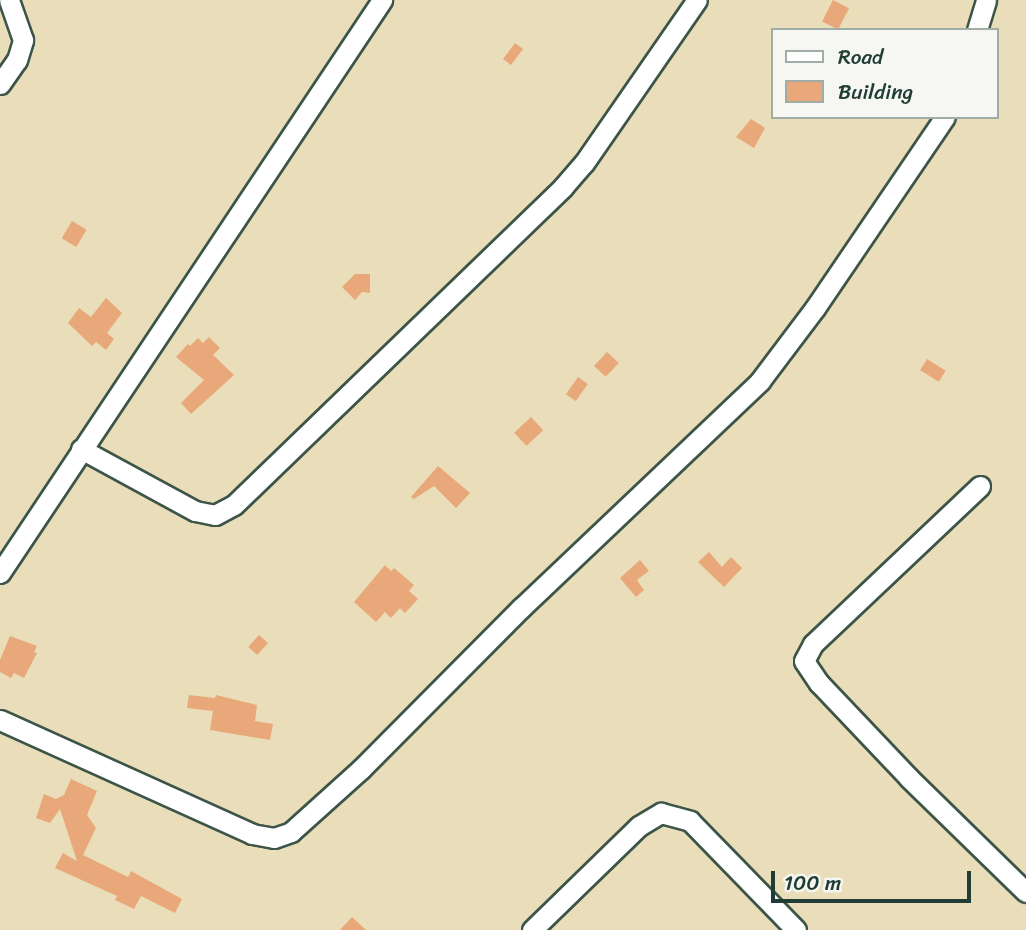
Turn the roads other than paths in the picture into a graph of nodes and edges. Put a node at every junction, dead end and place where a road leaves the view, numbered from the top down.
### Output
1 (9, 0) edge
2 (382, 0) edge
3 (697, 0) edge
4 (986, 0) edge
5 (978, 28) edge
6 (0, 84) edge
7 (944, 119) edge
8 (81, 449) junction
9 (980, 486) dead end
10 (0, 573) edge
11 (0, 720) edge
12 (1026, 892) edge
13 (532, 930) edge
14 (796, 930) edge

1 - 6 street
2 - 8 street
3 - 8 street
4 - 5 street
7 - 11 street
8 - 10 street
9 - 12 street
13 - 14 street

